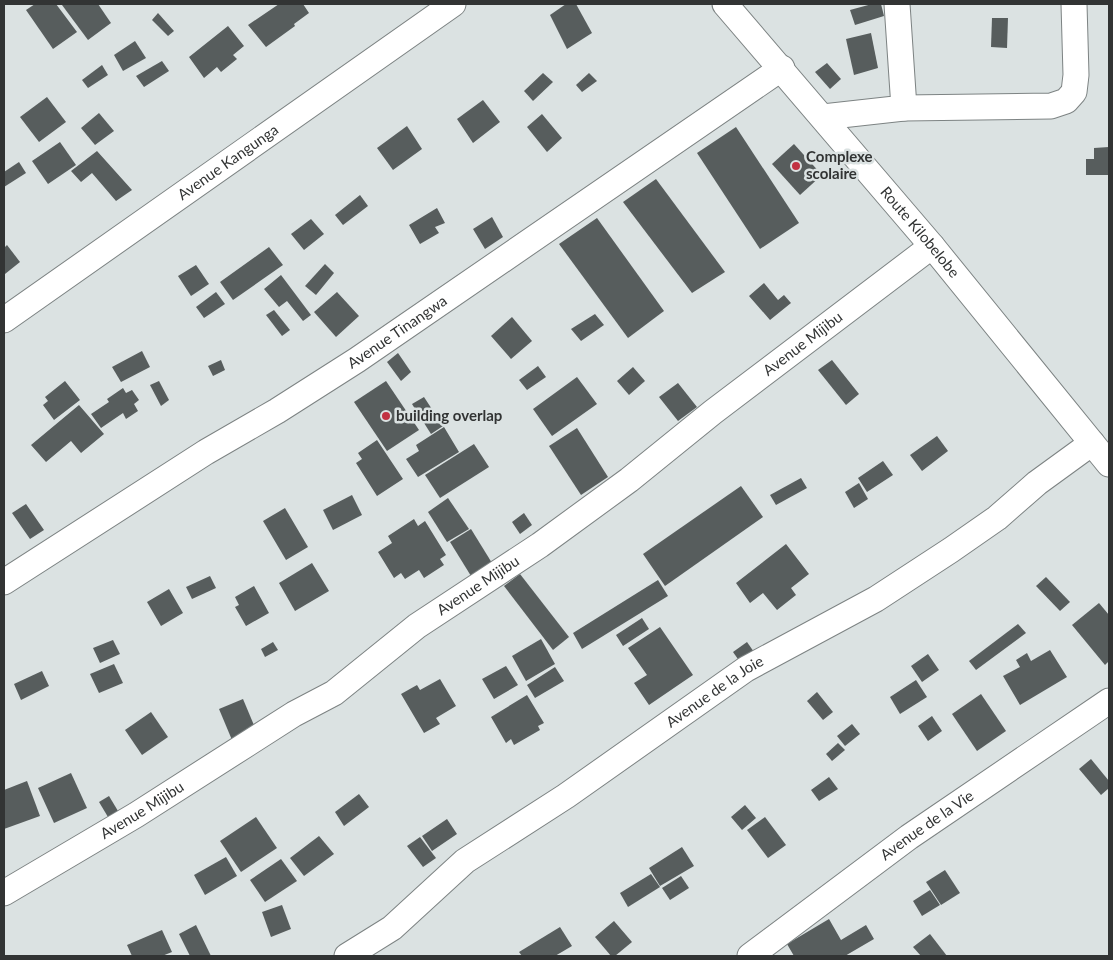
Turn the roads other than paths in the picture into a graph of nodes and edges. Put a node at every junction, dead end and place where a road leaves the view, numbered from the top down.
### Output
1 (452, 4) edge
2 (726, 4) edge
3 (897, 4) edge
4 (1074, 4) edge
5 (782, 68) junction
6 (904, 108) junction
7 (823, 117) junction
8 (932, 246) junction
9 (4, 320) edge
10 (1092, 443) junction
11 (1109, 464) edge
12 (4, 582) edge
13 (1109, 700) edge
14 (4, 893) edge
15 (347, 956) edge
16 (750, 956) edge

1 - 9 street, Avenue Kangunga
2 - 5 street, Route Kilobelobe
3 - 6 street
4 - 6 street
5 - 7 street, Route Kilobelobe
5 - 12 street, Avenue Tinangwa
6 - 7 street
7 - 8 street, Route Kilobelobe
8 - 10 street, Route Kilobelobe
8 - 14 street, Avenue Mijibu
10 - 11 street, Route Kilobelobe
10 - 15 street, Avenue de la Joie
13 - 16 street, Avenue de la Vie

